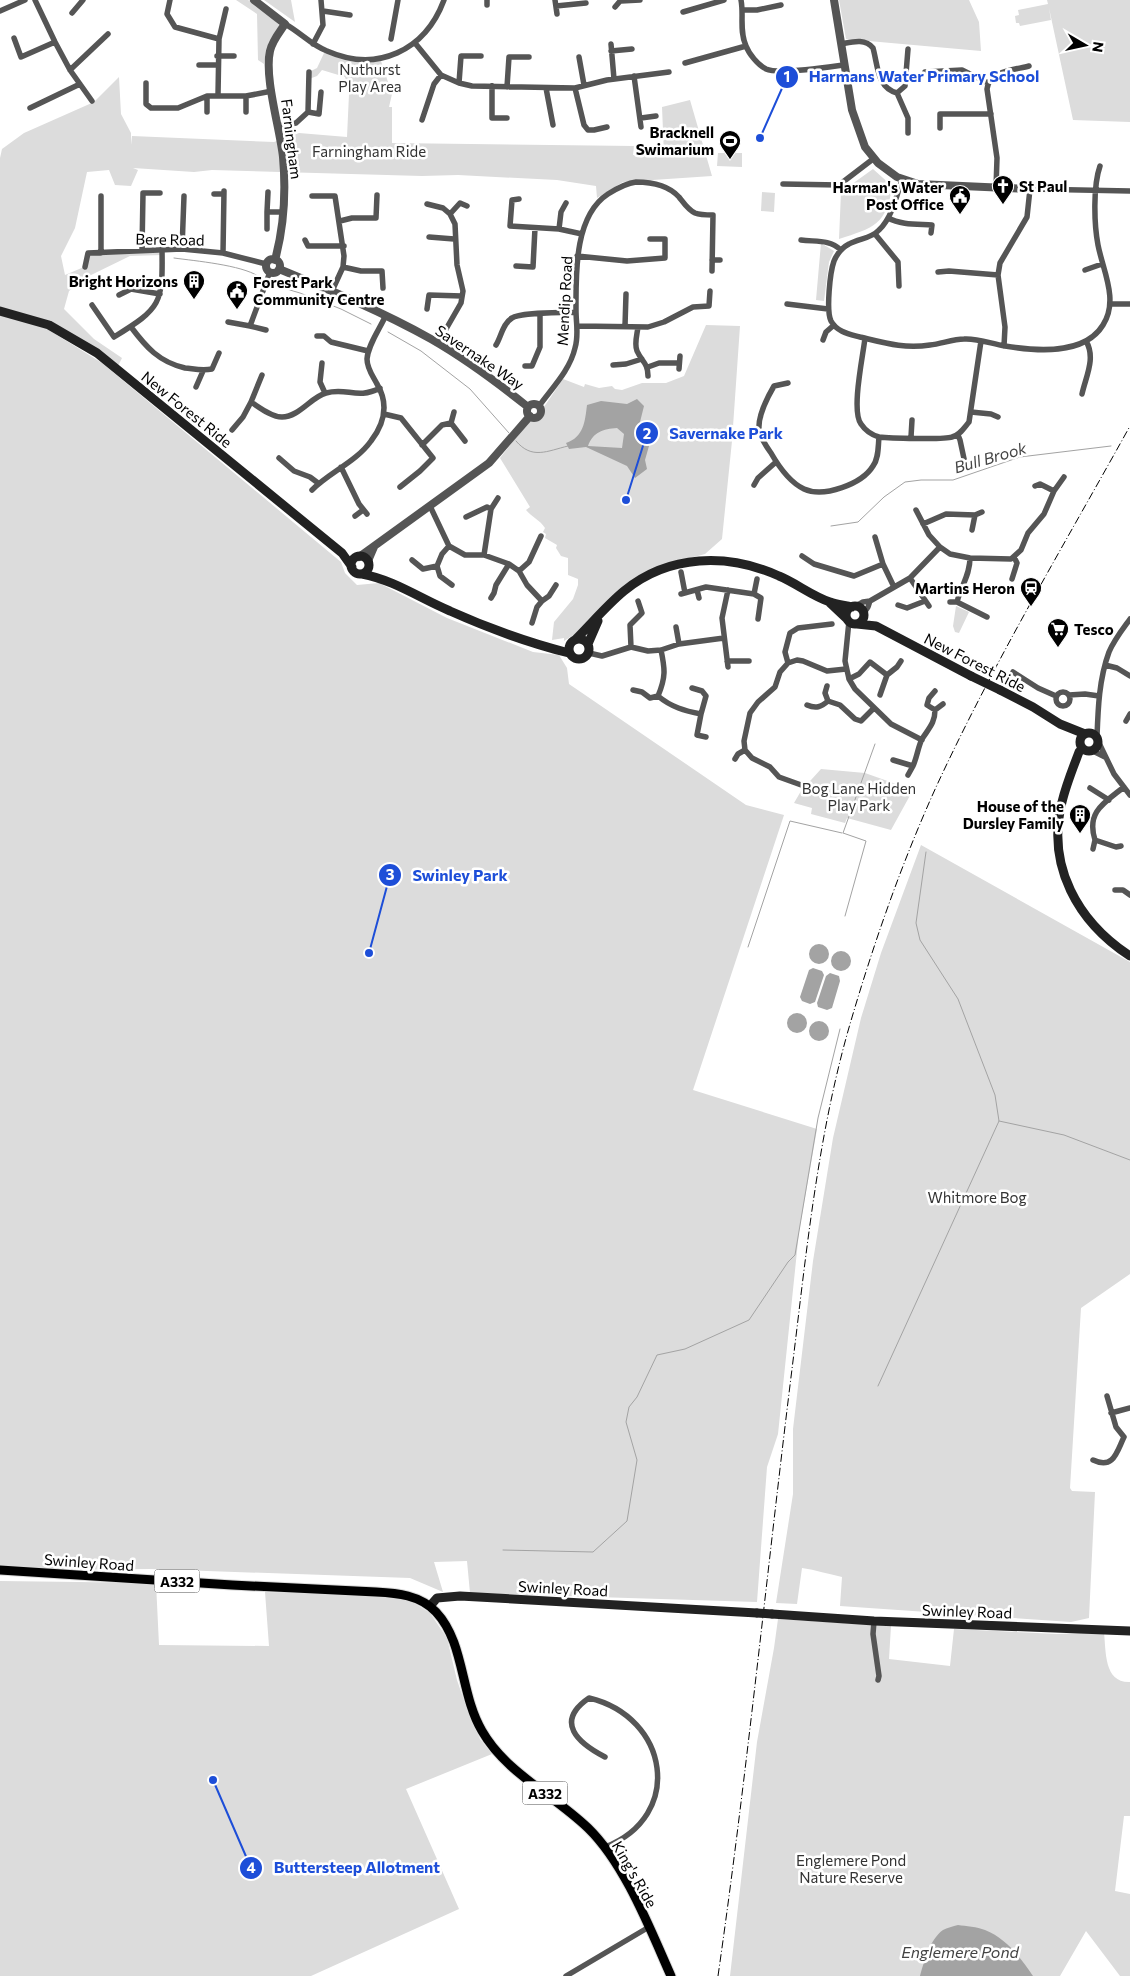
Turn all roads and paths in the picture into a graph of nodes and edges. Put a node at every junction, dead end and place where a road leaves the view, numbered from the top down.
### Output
1 (25, 0) edge
2 (35, 0) edge
3 (83, 0) edge
4 (170, 0) edge
5 (254, 0) edge
6 (321, 0) edge
7 (398, 0) edge
8 (444, 0) edge
9 (621, 0) edge
10 (640, 0) edge
11 (724, 0) edge
12 (741, 0) edge
13 (834, 0) edge
14 (556, 3) edge
15 (586, 3) dead end
16 (780, 5) dead end
17 (615, 6) dead end
18 (226, 9) dead end
19 (743, 10) junction
20 (0, 11) edge
21 (323, 11) junction
22 (682, 12) dead end
23 (72, 13) dead end
24 (557, 14) dead end
25 (350, 15) dead end
26 (285, 24) junction
27 (108, 34) dead end
28 (14, 38) dead end
29 (219, 39) junction
30 (391, 39) dead end
31 (55, 42) junction
32 (415, 42) junction
33 (313, 44) junction
34 (841, 44) junction
35 (746, 46) junction
36 (632, 49) dead end
37 (908, 49) dead end
38 (217, 56) junction
39 (234, 56) dead end
40 (481, 56) dead end
41 (529, 57) dead end
42 (579, 58) dead end
43 (685, 63) dead end
44 (844, 64) junction
45 (199, 65) dead end
46 (218, 65) junction
47 (1029, 66) dead end
48 (70, 70) junction
49 (309, 72) dead end
50 (669, 72) dead end
51 (925, 72) dead end
52 (441, 75) junction
53 (634, 76) junction
54 (614, 79) junction
55 (146, 83) dead end
56 (459, 83) junction
57 (988, 83) junction
58 (80, 84) junction
59 (584, 85) junction
60 (492, 86) junction
61 (507, 87) junction
62 (546, 88) junction
63 (575, 88) junction
64 (272, 91) junction
65 (321, 92) dead end
66 (897, 93) junction
67 (218, 95) junction
68 (207, 96) junction
69 (246, 96) junction
70 (92, 101) dead end
71 (30, 108) dead end
72 (207, 112) dead end
73 (246, 112) dead end
74 (308, 112) junction
75 (991, 114) junction
76 (656, 116) dead end
77 (507, 118) dead end
78 (640, 118) junction
79 (422, 120) dead end
80 (553, 125) dead end
81 (278, 126) junction
82 (607, 126) dead end
83 (641, 127) dead end
84 (940, 128) dead end
85 (908, 133) dead end
86 (873, 158) junction
87 (1100, 166) dead end
88 (902, 179) junction
89 (783, 184) dead end
90 (996, 188) junction
91 (1030, 189) junction
92 (1096, 190) junction
93 (1130, 191) edge
94 (268, 192) dead end
95 (160, 193) dead end
96 (214, 194) dead end
97 (377, 195) dead end
98 (101, 196) dead end
99 (184, 196) dead end
100 (312, 196) dead end
101 (519, 198) dead end
102 (566, 203) dead end
103 (427, 204) dead end
104 (467, 206) dead end
105 (267, 212) junction
106 (283, 212) junction
107 (450, 214) junction
108 (888, 218) junction
109 (340, 221) junction
110 (535, 228) junction
111 (266, 229) dead end
112 (559, 229) junction
113 (931, 233) dead end
114 (582, 234) junction
115 (875, 234) junction
116 (429, 237) dead end
117 (454, 239) junction
118 (650, 239) dead end
119 (305, 240) dead end
120 (801, 240) dead end
121 (344, 246) junction
122 (162, 249) junction
123 (182, 249) junction
124 (142, 250) junction
125 (841, 250) junction
126 (101, 253) junction
127 (223, 253) junction
128 (578, 256) junction
129 (275, 260) junction
130 (712, 260) junction
131 (720, 260) dead end
132 (266, 264) junction
133 (1102, 264) junction
134 (516, 266) dead end
135 (84, 267) dead end
136 (343, 267) junction
137 (279, 269) junction
138 (1085, 270) dead end
139 (712, 271) dead end
140 (270, 272) junction
141 (938, 272) dead end
142 (998, 274) junction
143 (899, 286) dead end
144 (383, 288) dead end
145 (425, 290) dead end
146 (332, 291) junction
147 (710, 291) dead end
148 (160, 294) junction
149 (626, 294) dead end
150 (119, 296) dead end
151 (429, 296) junction
152 (462, 296) junction
153 (787, 304) dead end
154 (1110, 304) junction
155 (1130, 304) edge
156 (92, 305) dead end
157 (427, 309) dead end
158 (828, 309) junction
159 (0, 311) edge
160 (576, 312) junction
161 (540, 315) junction
162 (385, 317) junction
163 (228, 322) dead end
164 (834, 325) junction
165 (131, 326) junction
166 (250, 326) junction
167 (578, 326) junction
168 (625, 326) junction
169 (638, 328) junction
170 (266, 330) dead end
171 (322, 334) dead end
172 (865, 338) junction
173 (823, 340) dead end
174 (981, 341) junction
175 (1086, 341) junction
176 (438, 343) junction
177 (496, 345) dead end
178 (1004, 346) junction
179 (368, 351) junction
180 (219, 353) dead end
181 (680, 356) dead end
182 (642, 359) junction
183 (322, 363) dead end
184 (613, 364) dead end
185 (531, 367) dead end
186 (648, 367) junction
187 (203, 371) junction
188 (262, 375) dead end
189 (648, 376) dead end
190 (788, 383) dead end
191 (196, 387) dead end
192 (380, 388) junction
193 (325, 393) junction
194 (1082, 394) dead end
195 (251, 402) junction
196 (538, 406) junction
197 (454, 412) dead end
198 (529, 412) junction
199 (971, 412) junction
200 (384, 414) junction
201 (998, 417) dead end
202 (912, 420) dead end
203 (451, 423) junction
204 (232, 430) dead end
205 (958, 435) junction
206 (879, 437) junction
207 (911, 437) junction
208 (465, 441) dead end
209 (422, 445) junction
210 (279, 458) dead end
211 (776, 462) junction
212 (341, 467) junction
213 (966, 468) dead end
214 (1064, 477) dead end
215 (318, 483) junction
216 (754, 486) dead end
217 (1035, 486) dead end
218 (400, 487) dead end
219 (312, 490) dead end
220 (1054, 491) junction
221 (498, 498) dead end
222 (430, 506) junction
223 (491, 508) junction
224 (916, 510) dead end
225 (982, 512) dead end
226 (975, 515) junction
227 (355, 516) dead end
228 (466, 517) dead end
229 (923, 524) junction
230 (972, 530) dead end
231 (541, 536) dead end
232 (875, 537) dead end
233 (450, 546) junction
234 (374, 547) junction
235 (940, 547) junction
236 (342, 553) junction
237 (484, 555) junction
238 (802, 556) dead end
239 (358, 557) junction
240 (1014, 557) junction
241 (970, 558) junction
242 (412, 560) dead end
243 (368, 561) junction
244 (509, 564) junction
245 (883, 564) junction
246 (437, 566) junction
247 (352, 567) junction
248 (519, 571) junction
249 (681, 572) dead end
250 (362, 574) junction
251 (380, 577) junction
252 (910, 578) junction
253 (757, 579) dead end
254 (1012, 579) dead end
255 (452, 585) dead end
256 (556, 585) dead end
257 (894, 587) junction
258 (697, 590) junction
259 (728, 590) junction
260 (754, 594) junction
261 (491, 598) dead end
262 (699, 598) dead end
263 (542, 601) junction
264 (638, 601) dead end
265 (870, 601) junction
266 (925, 601) junction
267 (950, 602) dead end
268 (957, 602) junction
269 (830, 603) junction
270 (898, 605) dead end
271 (929, 606) dead end
272 (859, 610) junction
273 (603, 612) junction
274 (987, 617) dead end
275 (758, 619) dead end
276 (1130, 619) edge
277 (852, 622) junction
278 (532, 623) dead end
279 (832, 624) dead end
280 (876, 626) junction
281 (676, 627) dead end
282 (724, 638) junction
283 (573, 641) junction
284 (588, 644) junction
285 (679, 644) junction
286 (541, 646) junction
287 (631, 647) junction
288 (661, 650) junction
289 (569, 653) junction
290 (589, 653) junction
291 (749, 661) dead end
292 (901, 661) dead end
293 (788, 663) junction
294 (1105, 665) junction
295 (846, 669) junction
296 (1013, 672) dead end
297 (887, 675) junction
298 (1130, 676) edge
299 (849, 679) junction
300 (827, 686) dead end
301 (692, 688) dead end
302 (633, 690) dead end
303 (935, 691) dead end
304 (880, 694) dead end
305 (1069, 695) junction
306 (658, 696) junction
307 (1056, 696) junction
308 (1099, 696) junction
309 (828, 700) junction
310 (943, 704) dead end
311 (807, 705) dead end
312 (874, 708) junction
313 (935, 710) junction
314 (701, 714) junction
315 (1130, 714) edge
316 (1126, 720) dead end
317 (706, 737) dead end
318 (922, 740) junction
319 (1089, 742) junction
320 (745, 750) junction
321 (735, 759) dead end
322 (893, 760) dead end
323 (913, 766) junction
324 (908, 775) dead end
325 (804, 786) dead end
326 (1124, 787) junction
327 (1090, 788) dead end
328 (1130, 795) edge
329 (1108, 800) junction
330 (1095, 840) junction
331 (1121, 846) dead end
332 (1093, 849) dead end
333 (1115, 890) dead end
334 (1130, 895) edge
335 (1130, 956) edge
336 (1107, 1396) dead end
337 (1130, 1408) edge
338 (1111, 1413) junction
339 (1127, 1437) edge
340 (1093, 1460) dead end
341 (0, 1570) edge
342 (430, 1606) junction
343 (874, 1621) junction
344 (1130, 1631) edge
345 (878, 1680) dead end
346 (605, 1757) dead end
347 (605, 1847) junction
348 (649, 1927) junction
349 (566, 1976) edge
350 (671, 1976) edge

1 - 20 street
2 - 31 street
3 - 23 street
4 - 29 street
5 - 26 street
6 - 21 street
7 - 30 street
8 - 32 street
9 - 10 street
9 - 17 street
11 - 22 street
12 - 19 street
13 - 34 street
14 - 15 street
14 - 24 street
16 - 19 street
18 - 29 street
19 - 35 street
21 - 25 street
21 - 33 street
26 - 33 street
26 - 64 street, Farningham
27 - 48 street
28 - 31 street
29 - 38 street
31 - 48 street
32 - 33 street
32 - 52 street
34 - 44 street
34 - 66 street
35 - 43 street
35 - 44 street
36 - 54 street
37 - 66 street
38 - 39 street
38 - 46 street
40 - 56 street
41 - 61 street
42 - 59 street
44 - 86 street
45 - 46 street
46 - 67 street
47 - 57 street
48 - 58 street
49 - 74 street
50 - 53 street
51 - 57 street
52 - 56 street
52 - 79 street
53 - 54 street
53 - 78 street
54 - 59 street
55 - 68 street
56 - 60 street
57 - 75 street
58 - 70 street
58 - 71 street
59 - 63 street
60 - 61 street
60 - 77 street
61 - 62 street
62 - 63 street
62 - 80 street
63 - 82 street
64 - 69 street
64 - 81 street, Farningham
65 - 74 street
66 - 85 street
67 - 68 street
67 - 69 street
68 - 72 street
69 - 73 street
74 - 81 street
75 - 84 street
75 - 90 street
76 - 78 street
78 - 83 street
81 - 106 street, Farningham
86 - 88 street
86 - 89 street
87 - 92 street
88 - 90 street
88 - 108 street
90 - 91 street
91 - 92 street
91 - 142 street
92 - 93 street
92 - 133 street
94 - 105 street
95 - 124 street
96 - 127 street
97 - 109 street
98 - 126 street
99 - 123 street
100 - 109 street
101 - 110 street
102 - 112 street
103 - 107 street
104 - 107 street
105 - 106 street
105 - 111 street
106 - 129 street, Farningham
107 - 117 street
108 - 113 street
108 - 115 street
109 - 121 street
110 - 112 street
110 - 134 street
112 - 114 street
114 - 128 street, Mendip Road
114 - 130 street, Mendip Road
115 - 125 street
115 - 143 street
116 - 117 street
117 - 152 street
118 - 128 street
119 - 121 street
120 - 125 street
121 - 136 street
122 - 123 street, Bere Road
122 - 124 street, Bere Road
122 - 148 street
123 - 127 street, Bere Road
124 - 126 street, Bere Road
125 - 158 street
126 - 135 street
127 - 132 street, Bere Road
128 - 160 street, Mendip Road
129 - 132 street
129 - 137 street
130 - 131 street
130 - 139 street
132 - 140 street
133 - 138 street
133 - 154 street
136 - 144 street
136 - 146 street
137 - 140 street
137 - 146 street, Savernake Way
140 - 166 street
141 - 142 street
142 - 178 street
145 - 151 street
146 - 162 street, Savernake Way
147 - 169 street
148 - 150 street
148 - 165 street
149 - 168 street
151 - 152 street
151 - 157 street
152 - 176 street
153 - 158 street
154 - 155 street
154 - 175 street
156 - 165 street
158 - 164 street
159 - 236 main road, New Forest Ride
160 - 161 street
160 - 167 street, Mendip Road
161 - 177 street
161 - 185 street
162 - 176 street, Savernake Way
162 - 179 street
163 - 166 street
164 - 172 street
164 - 173 street
165 - 187 street
166 - 170 street
167 - 168 street
167 - 196 street, Mendip Road
168 - 169 street
169 - 182 street
171 - 179 street
172 - 174 street
172 - 206 street
174 - 178 street
174 - 199 street
175 - 178 street
175 - 194 street
176 - 198 street, Savernake Way
179 - 192 street
180 - 187 street
181 - 186 street
182 - 184 street
182 - 186 street
183 - 193 street
186 - 189 street
187 - 191 street
188 - 195 street
190 - 211 street
192 - 193 street
192 - 200 street
193 - 195 street
195 - 204 street
196 - 198 street
196 - 198 street
197 - 203 street
198 - 222 street
199 - 201 street
199 - 205 street
200 - 209 street
200 - 212 street
202 - 207 street
203 - 208 street
203 - 209 street
205 - 207 street
205 - 213 street
206 - 207 street
206 - 211 street
209 - 218 street
210 - 215 street
211 - 216 street
212 - 215 street
212 - 227 street
214 - 220 street
215 - 219 street
217 - 220 street
220 - 240 street
221 - 223 street
222 - 233 street
222 - 234 street
223 - 228 street
223 - 237 street
224 - 229 street
225 - 226 street
226 - 229 street
226 - 230 street
229 - 235 street
231 - 248 street
232 - 245 street
233 - 237 street
233 - 246 street
234 - 239 street
234 - 243 street
235 - 241 street
235 - 252 street
236 - 239 main road, New Forest Ride
236 - 247 main road, New Forest Ride
237 - 244 street
238 - 245 street
239 - 243 main road, New Forest Ride
239 - 247 main road
240 - 241 street
240 - 254 street
241 - 268 street
242 - 246 street
243 - 250 main road
243 - 251 main road, New Forest Ride
244 - 248 street
244 - 261 street
245 - 257 street
246 - 255 street
247 - 250 main road, New Forest Ride
248 - 263 street
249 - 258 street
250 - 251 main road, New Forest Ride
251 - 286 main road, New Forest Ride
252 - 257 street
252 - 266 street
253 - 260 street
256 - 263 street
257 - 265 street
258 - 259 street
258 - 262 street
259 - 260 street
259 - 282 street
260 - 275 street
263 - 278 street
264 - 287 street
265 - 272 street
265 - 272 street
266 - 270 street
266 - 271 street
267 - 268 street
268 - 274 street
269 - 272 main road
269 - 273 main road
269 - 277 main road
272 - 277 main road
272 - 277 main road
272 - 280 main road, New Forest Ride
273 - 283 main road
273 - 284 main road
276 - 294 street
277 - 280 main road, New Forest Ride
277 - 295 street
279 - 293 street
280 - 319 main road, New Forest Ride, bridge
281 - 285 street
282 - 285 street
282 - 291 street
283 - 284 main road, New Forest Ride
283 - 286 main road, New Forest Ride
283 - 289 main road
284 - 290 main road
285 - 288 street
286 - 289 main road, New Forest Ride
287 - 288 street
287 - 290 street
288 - 306 street
289 - 290 main road, New Forest Ride
292 - 297 street
293 - 295 street
293 - 320 street
294 - 298 street
294 - 308 street
295 - 299 street
296 - 307 street
297 - 299 street
297 - 304 street
299 - 312 street
300 - 309 street
301 - 314 street
302 - 306 street
303 - 313 street
305 - 307 street
305 - 307 street
305 - 308 street
306 - 314 street
308 - 319 street
309 - 311 street
309 - 312 street
310 - 313 street
312 - 318 street
313 - 318 street
314 - 317 street
315 - 316 street
318 - 323 street
319 - 326 street
319 - 335 main road
320 - 321 street
320 - 325 street
322 - 323 street
323 - 324 street
326 - 328 street
326 - 329 street
327 - 329 street
329 - 330 street
330 - 331 street
330 - 332 street
333 - 334 street
336 - 338 street
337 - 338 street
338 - 339 street
339 - 340 street
341 - 342 main road, Swinley Road / A332
342 - 343 main road, Swinley Road, bridge
342 - 347 main road, King's Ride / A332
343 - 344 main road, Swinley Road
343 - 345 street
346 - 347 street
347 - 348 main road, King's Ride / A332
348 - 349 street
348 - 350 main road, King's Ride / A332

